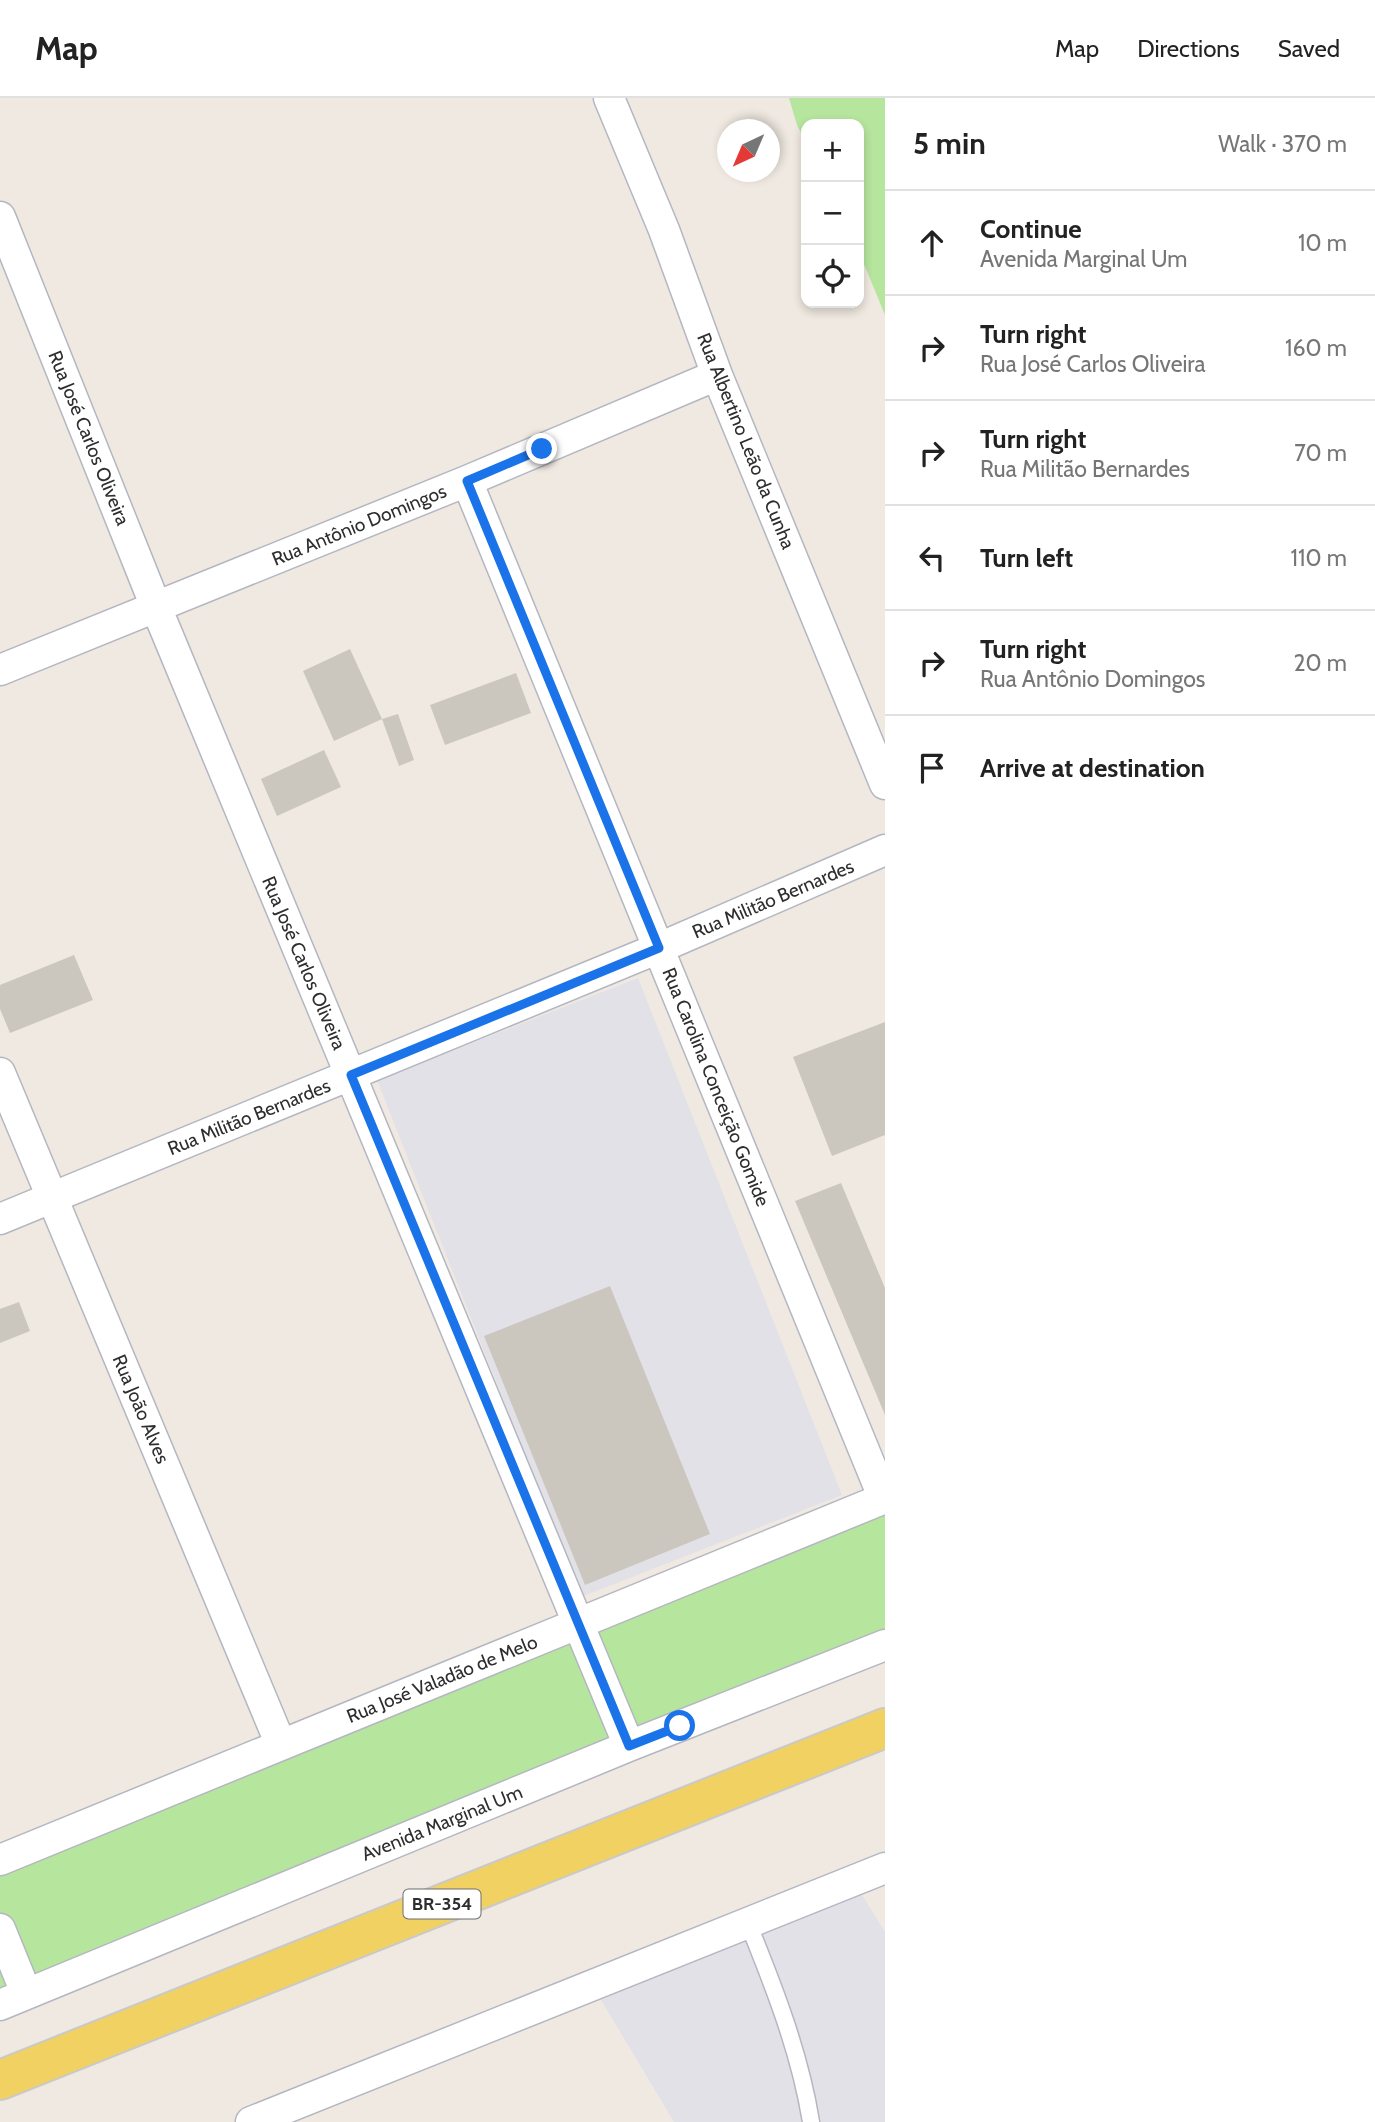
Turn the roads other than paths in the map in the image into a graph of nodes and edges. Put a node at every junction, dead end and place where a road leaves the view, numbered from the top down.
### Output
1 (609, 98) edge
2 (0, 218) edge
3 (717, 375) junction
4 (467, 481) junction
5 (156, 607) junction
6 (0, 670) edge
7 (885, 784) edge
8 (885, 850) edge
9 (659, 948) junction
10 (0, 1073) edge
11 (351, 1075) junction
12 (53, 1197) junction
13 (0, 1219) edge
14 (885, 1499) edge
15 (578, 1624) junction
16 (885, 1645) edge
17 (885, 1728) edge
18 (281, 1745) junction
19 (629, 1746) junction
20 (0, 1860) edge
21 (885, 1868) edge
22 (748, 1923) junction
23 (0, 1930) edge
24 (13, 1999) edge
25 (0, 2080) edge
26 (251, 2122) edge
27 (811, 2122) edge

1 - 3 street, Rua Albertino Leão da Cunha
2 - 5 street, Rua José Carlos Oliveira
3 - 4 street, Rua Antônio Domingos
3 - 7 street, Rua Albertino Leão da Cunha
4 - 5 street, Rua Antônio Domingos
4 - 9 street, Rua Carolina Conceição Gomide
5 - 6 street, Rua Antônio Domingos
5 - 11 street, Rua José Carlos Oliveira
8 - 9 street, Rua Militão Bernardes
9 - 11 street, Rua Militão Bernardes
9 - 14 street, Rua Carolina Conceição Gomide
10 - 12 street, Rua João Alves
11 - 12 street, Rua Militão Bernardes
11 - 15 street, Rua José Carlos Oliveira
12 - 13 street, Rua Militão Bernardes
12 - 18 street, Rua João Alves
14 - 15 street, Rua José Valadão de Melo
15 - 18 street, Rua José Valadão de Melo
15 - 19 street, Rua José Carlos Oliveira
16 - 19 street, Avenida Marginal Um
17 - 25 main road, BR-354
18 - 20 street, Rua José Valadão de Melo
19 - 24 street, Avenida Marginal Um
21 - 22 street
22 - 26 street
22 - 27 lane
23 - 24 street

